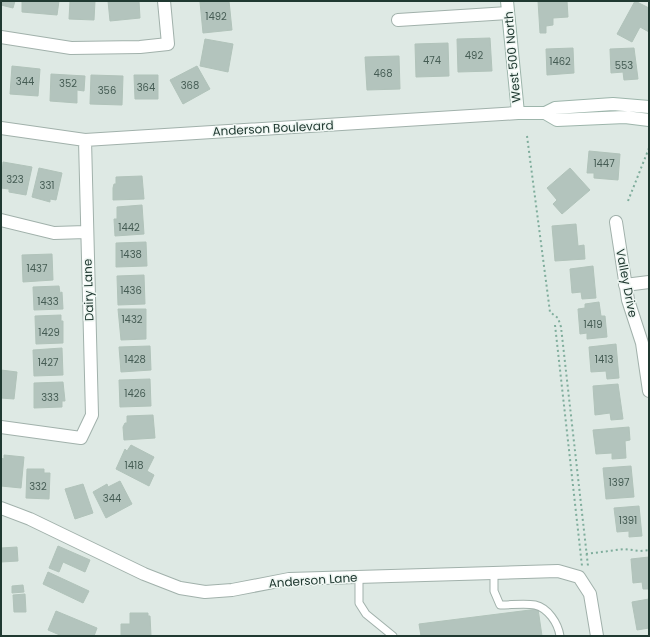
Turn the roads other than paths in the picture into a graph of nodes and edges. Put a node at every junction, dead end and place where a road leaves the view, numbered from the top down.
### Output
1 (164, 1) edge
2 (508, 7) edge
3 (398, 20) dead end
4 (1, 37) edge
5 (649, 107) edge
6 (518, 113) junction
7 (545, 113) junction
8 (649, 120) edge
9 (1, 128) edge
10 (85, 140) junction
11 (1, 220) edge
12 (616, 222) dead end
13 (86, 232) junction
14 (649, 282) edge
15 (626, 285) junction
16 (649, 391) edge
17 (1, 427) edge
18 (1, 508) edge
19 (494, 572) junction
20 (359, 576) junction
21 (393, 636) edge
22 (560, 636) edge
23 (597, 636) edge

1 - 4 street
2 - 3 street
2 - 6 street, West 500 North
5 - 7 street, Anderson Boulevard
6 - 7 street, Anderson Boulevard
6 - 10 street, Anderson Boulevard
7 - 8 street, Anderson Boulevard
9 - 10 street, Anderson Boulevard
10 - 13 street, Dairy Lane
11 - 13 street
12 - 15 street, Valley Drive
13 - 17 street, Dairy Lane
14 - 15 street
15 - 16 street, Valley Drive
18 - 20 street, Anderson Lane
19 - 20 street, Anderson Lane
19 - 22 lane
19 - 23 street, Anderson Lane
20 - 21 lane

